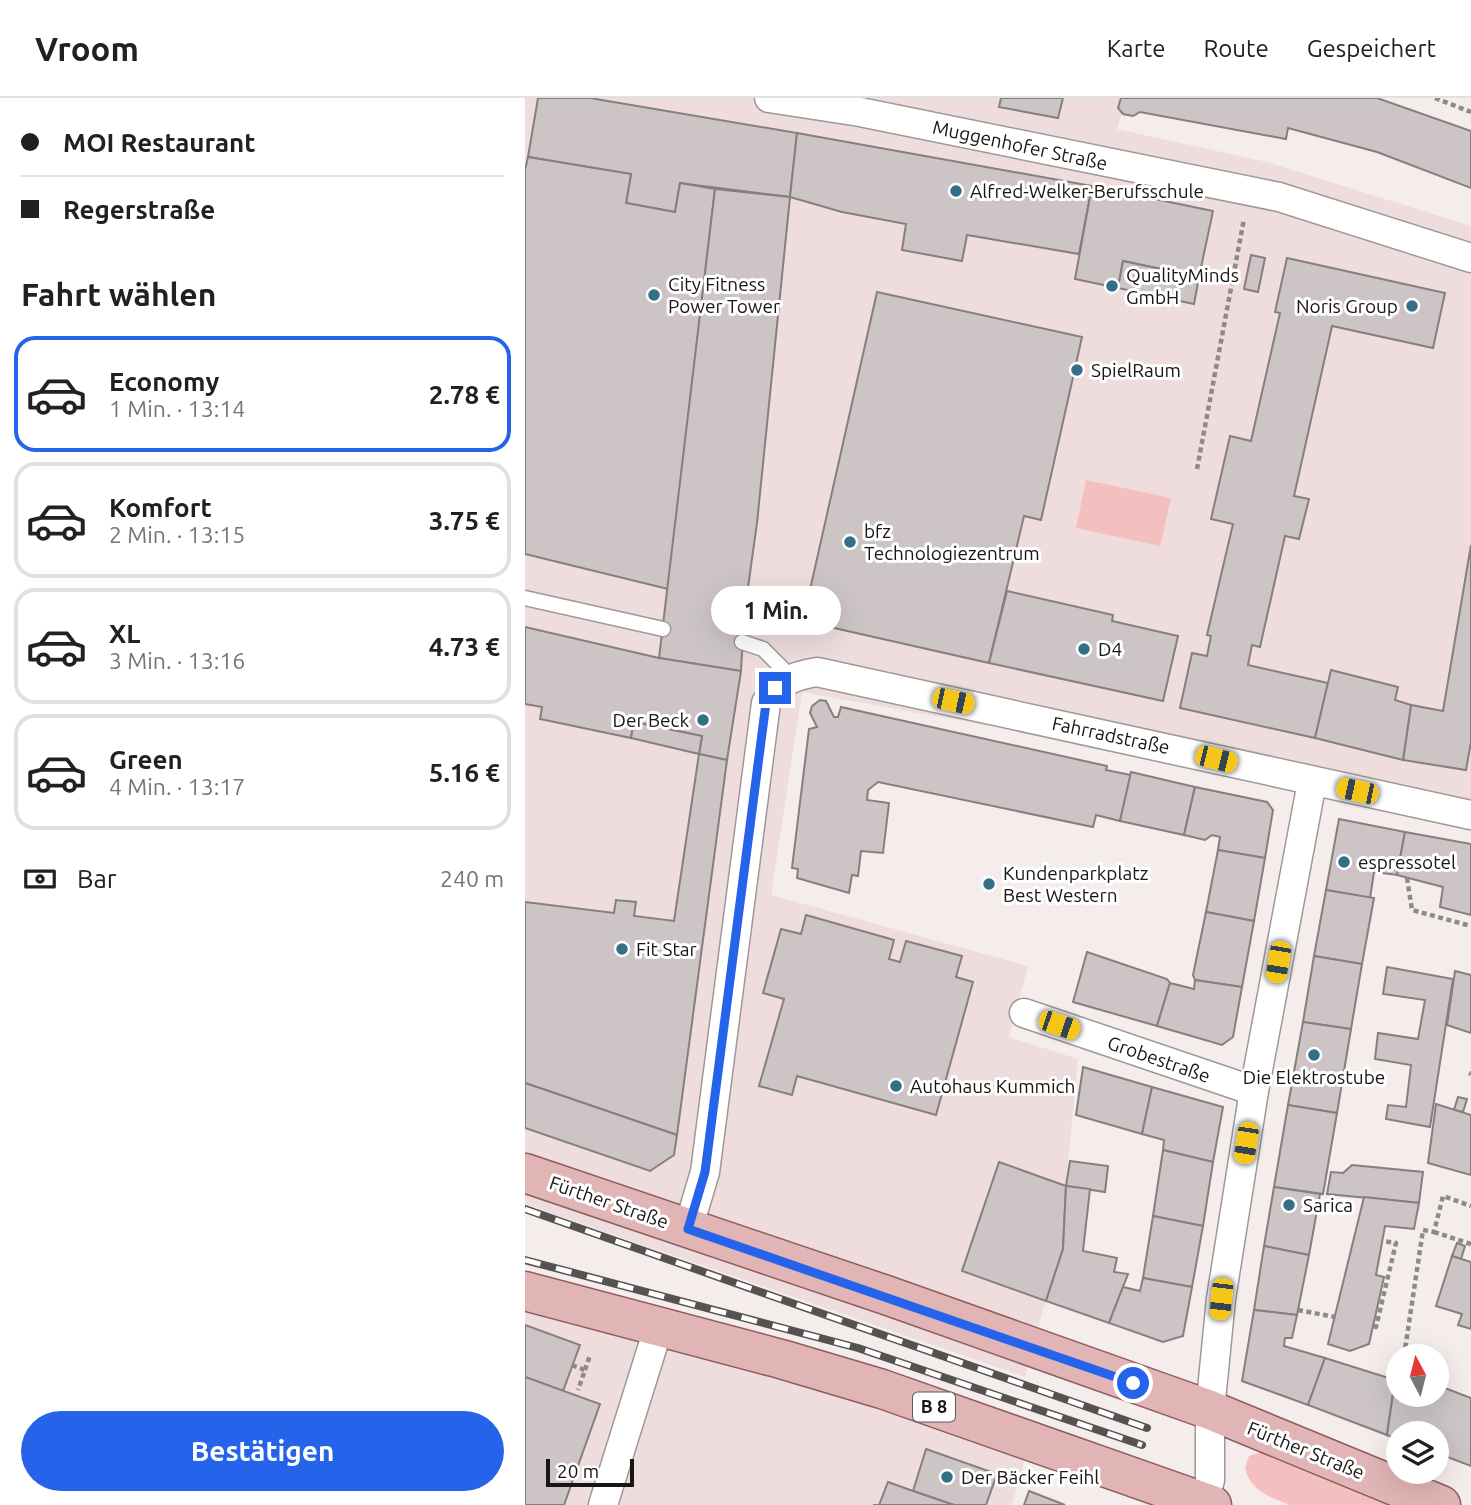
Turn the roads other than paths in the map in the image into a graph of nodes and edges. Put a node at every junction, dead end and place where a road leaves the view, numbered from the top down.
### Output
1 (769, 98) edge
2 (1471, 258) edge
3 (525, 598) edge
4 (663, 629) dead end
5 (742, 642) dead end
6 (791, 677) junction
7 (1312, 782) junction
8 (1471, 815) edge
9 (1024, 1013) dead end
10 (1254, 1091) junction
11 (525, 1173) edge
12 (688, 1229) junction
13 (525, 1291) edge
14 (659, 1326) junction
15 (1210, 1410) junction
16 (1207, 1504) edge
17 (603, 1505) edge
18 (1441, 1505) edge

1 - 2 street, Muggenhofer Straße
3 - 4 lane
5 - 6 lane
6 - 7 street, Fahrradstraße
6 - 12 street
7 - 8 street, Fahrradstraße
7 - 10 street
9 - 10 street, Grobestraße
10 - 15 street
11 - 12 main road, Fürther Straße
12 - 15 main road, Fürther Straße
13 - 14 main road, B 8
14 - 16 main road, B 8
14 - 17 street
15 - 16 street
15 - 18 main road, Fürther Straße

